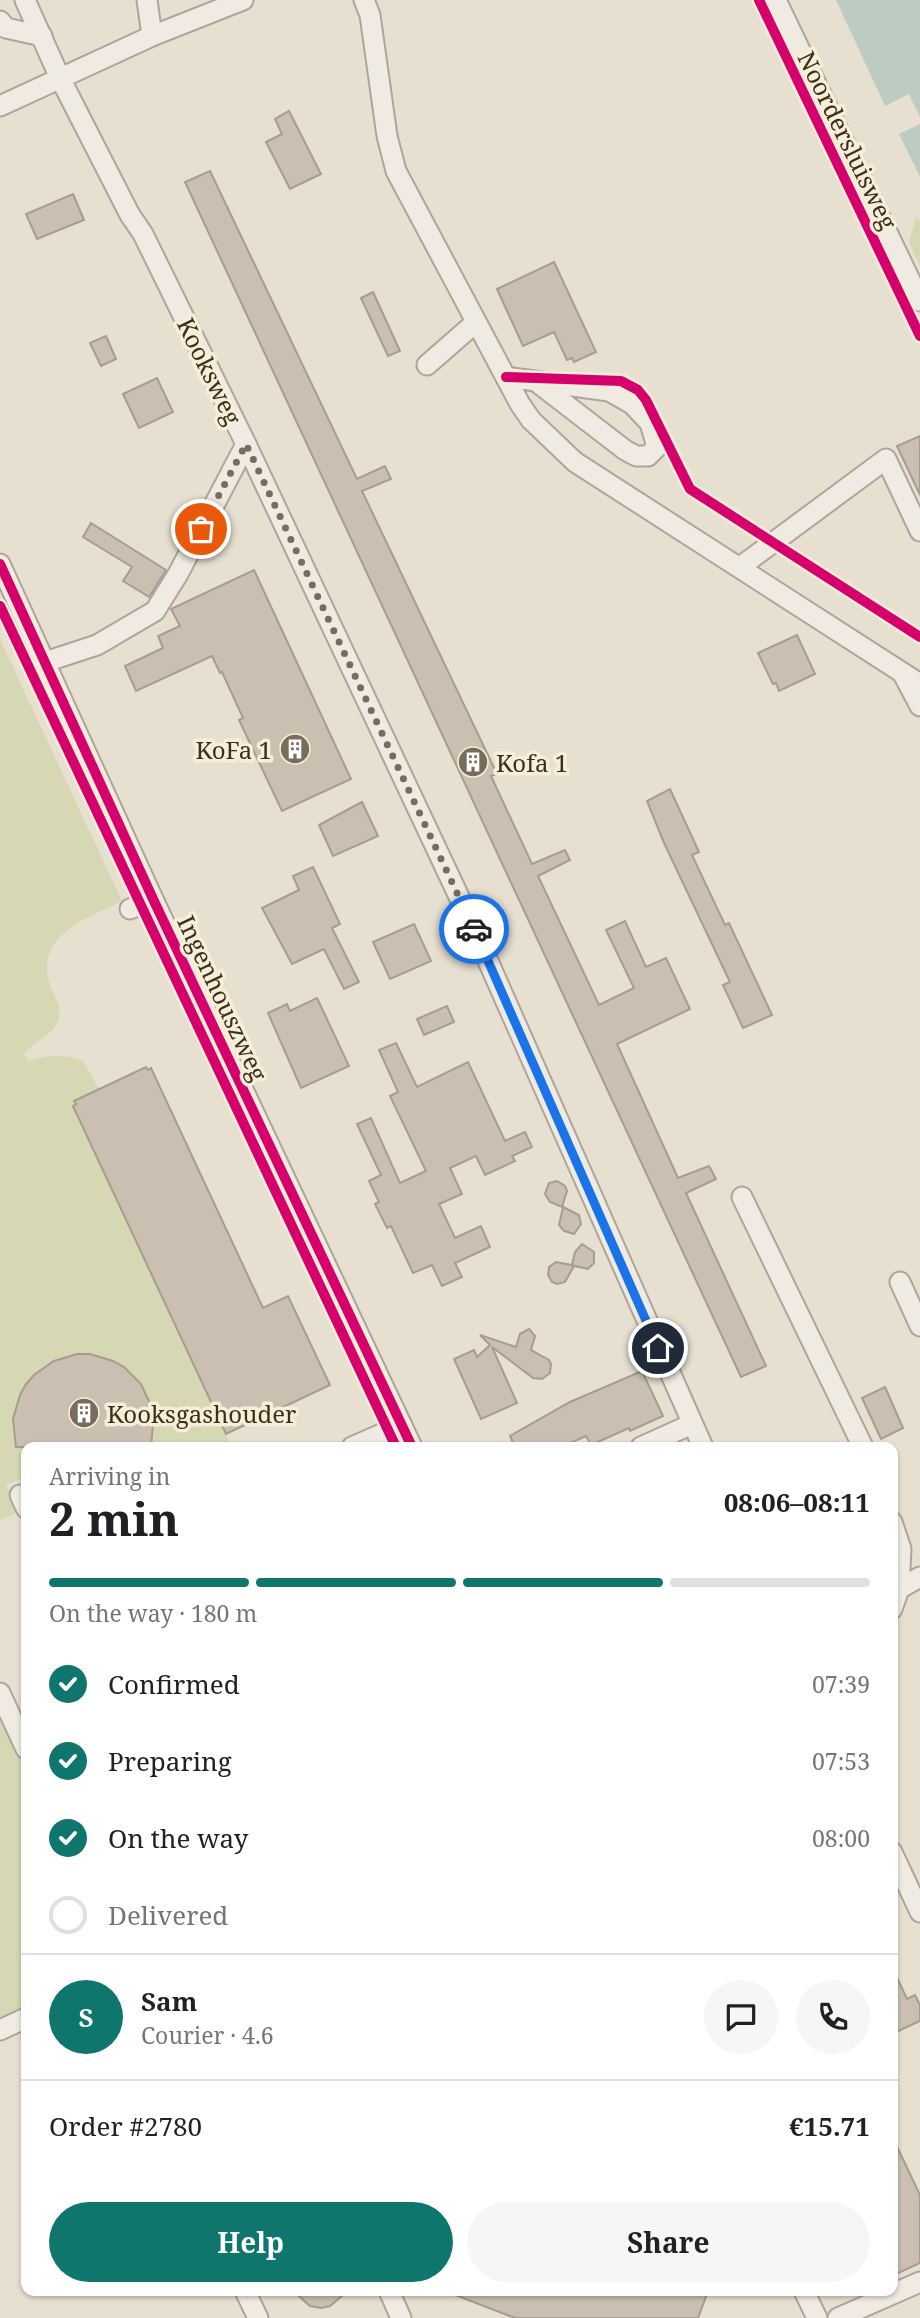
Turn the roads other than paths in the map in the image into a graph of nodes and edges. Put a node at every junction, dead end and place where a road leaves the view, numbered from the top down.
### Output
1 (25, 0) edge
2 (147, 0) edge
3 (243, 0) edge
4 (364, 0) edge
5 (776, 0) edge
6 (0, 21) edge
7 (42, 36) junction
8 (152, 36) junction
9 (60, 78) junction
10 (0, 106) edge
11 (920, 301) edge
12 (475, 323) junction
13 (427, 365) dead end
14 (506, 377) junction
15 (538, 383) junction
16 (246, 444) junction
17 (920, 531) edge
18 (0, 564) edge
19 (740, 566) junction
20 (45, 662) junction
21 (902, 673) junction
22 (920, 684) edge
23 (920, 706) edge
24 (153, 899) junction
25 (130, 909) dead end
26 (742, 1197) dead end
27 (900, 1282) dead end
28 (920, 1326) edge
29 (692, 1424) junction
30 (402, 1425) junction
31 (363, 1442) edge
32 (410, 1442) edge
33 (652, 1442) edge
34 (701, 1442) edge
35 (861, 1442) edge
36 (898, 1540) edge
37 (920, 1577) edge
38 (899, 1589) junction
39 (898, 1592) edge
40 (0, 1693) edge
41 (21, 1738) edge
42 (898, 1865) edge
43 (920, 1912) edge
44 (21, 2020) edge
45 (0, 2030) edge
46 (920, 2282) edge
47 (898, 2292) edge
48 (248, 2296) edge
49 (391, 2296) edge
50 (806, 2296) edge
51 (888, 2296) edge
52 (258, 2318) edge
53 (401, 2318) edge
54 (817, 2318) edge
55 (838, 2318) edge

1 - 7 street, Kooksweg
2 - 8 street
3 - 8 street
4 - 12 street
5 - 11 street, Noordersluisweg
6 - 7 street
7 - 9 street, Kooksweg
8 - 9 street
9 - 10 street
9 - 16 street, Kooksweg
12 - 13 street
12 - 14 street
14 - 15 street
14 - 19 street
15 - 15 street
16 - 20 street
16 - 29 street, Kooksweg
17 - 19 street
18 - 20 street, Ingenhouszweg
19 - 21 street
20 - 24 street, Ingenhouszweg
21 - 22 street
21 - 23 street
24 - 25 street
24 - 30 street, Ingenhouszweg
26 - 35 street
27 - 28 street
29 - 33 street
29 - 34 street, Kooksweg
30 - 31 street
30 - 32 street, Ingenhouszweg
36 - 38 street
37 - 38 street
38 - 39 street
40 - 41 street
42 - 43 street
44 - 45 street
46 - 47 street
48 - 52 street
49 - 53 street
50 - 54 street
51 - 55 street

